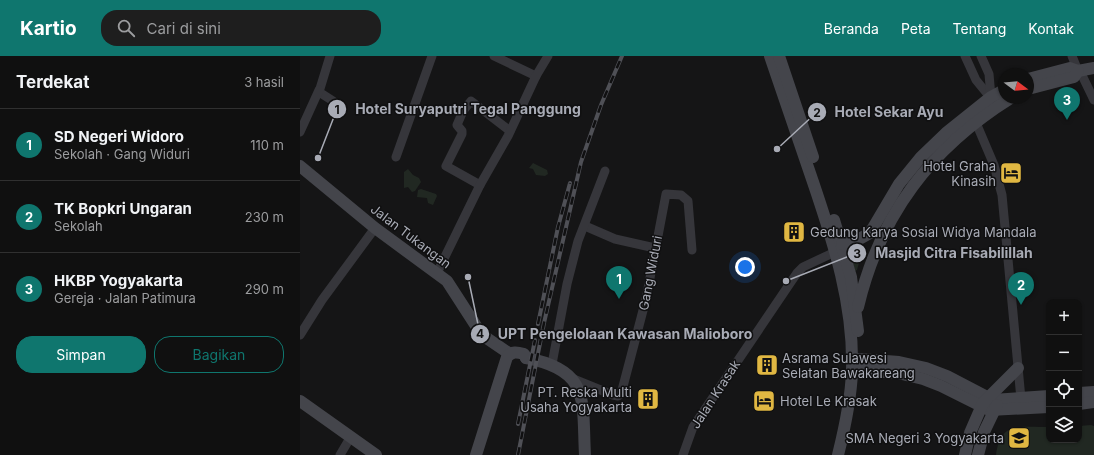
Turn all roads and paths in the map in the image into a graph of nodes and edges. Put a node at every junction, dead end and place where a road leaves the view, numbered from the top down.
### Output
1 (330, 56) edge
2 (432, 56) edge
3 (494, 56) edge
4 (548, 56) edge
5 (770, 56) edge
6 (779, 56) edge
7 (965, 56) edge
8 (981, 56) edge
9 (1072, 56) edge
10 (1094, 68) edge
11 (1079, 71) junction
12 (536, 76) junction
13 (1034, 77) edge
14 (1034, 87) edge
15 (319, 90) junction
16 (998, 97) edge
17 (1094, 100) edge
18 (333, 101) dead end
19 (998, 101) edge
20 (994, 102) junction
21 (974, 118) junction
22 (510, 131) junction
23 (300, 132) edge
24 (396, 157) dead end
25 (300, 166) edge
26 (605, 171) dead end
27 (480, 185) junction
28 (585, 226) junction
29 (375, 228) junction
30 (655, 248) junction
31 (839, 248) junction
32 (692, 250) dead end
33 (437, 273) junction
34 (857, 313) junction
35 (300, 335) edge
36 (510, 354) junction
37 (526, 358) junction
38 (552, 364) junction
39 (860, 364) junction
40 (1018, 368) junction
41 (571, 378) junction
42 (1094, 392) edge
43 (1082, 393) edge
44 (1046, 397) edge
45 (300, 402) edge
46 (1094, 402) edge
47 (984, 403) junction
48 (1021, 404) junction
49 (1082, 404) edge
50 (997, 406) junction
51 (1046, 406) edge
52 (350, 438) junction
53 (340, 455) edge
54 (376, 455) edge
55 (476, 455) edge
56 (484, 455) edge
57 (585, 455) edge
58 (683, 455) edge
59 (838, 455) edge
60 (847, 455) edge
61 (965, 455) edge
62 (978, 455) edge

1 - 15 street
2 - 24 street
3 - 12 street
4 - 12 street
5 - 31 street
6 - 31 street
7 - 20 street
8 - 20 street
9 - 11 street
10 - 11 street
11 - 13 street
11 - 14 street
11 - 17 street
12 - 22 street
15 - 18 street
15 - 23 street
16 - 20 street
19 - 20 street
20 - 21 street
21 - 31 street
21 - 34 street
21 - 40 street
22 - 27 street
22 - 27 street
25 - 29 street, Jalan Tukangan
26 - 28 street
27 - 33 street
28 - 30 street
28 - 38 street
29 - 33 street, Jalan Tukangan
29 - 35 street
30 - 32 street, Gang Widuri
30 - 41 street, Gang Widuri
31 - 34 street
31 - 58 street, Jalan Krasak
31 - 59 street
33 - 36 street, Jalan Tukangan
34 - 39 street
36 - 37 street
36 - 55 street
37 - 38 street
37 - 56 street
38 - 41 street
39 - 47 street
39 - 60 street
40 - 47 street
40 - 48 street
41 - 57 street
42 - 43 street
44 - 48 street
45 - 52 street
46 - 49 street
47 - 50 street
47 - 61 street
48 - 50 street
48 - 51 street
50 - 62 street
52 - 53 street
52 - 54 street

